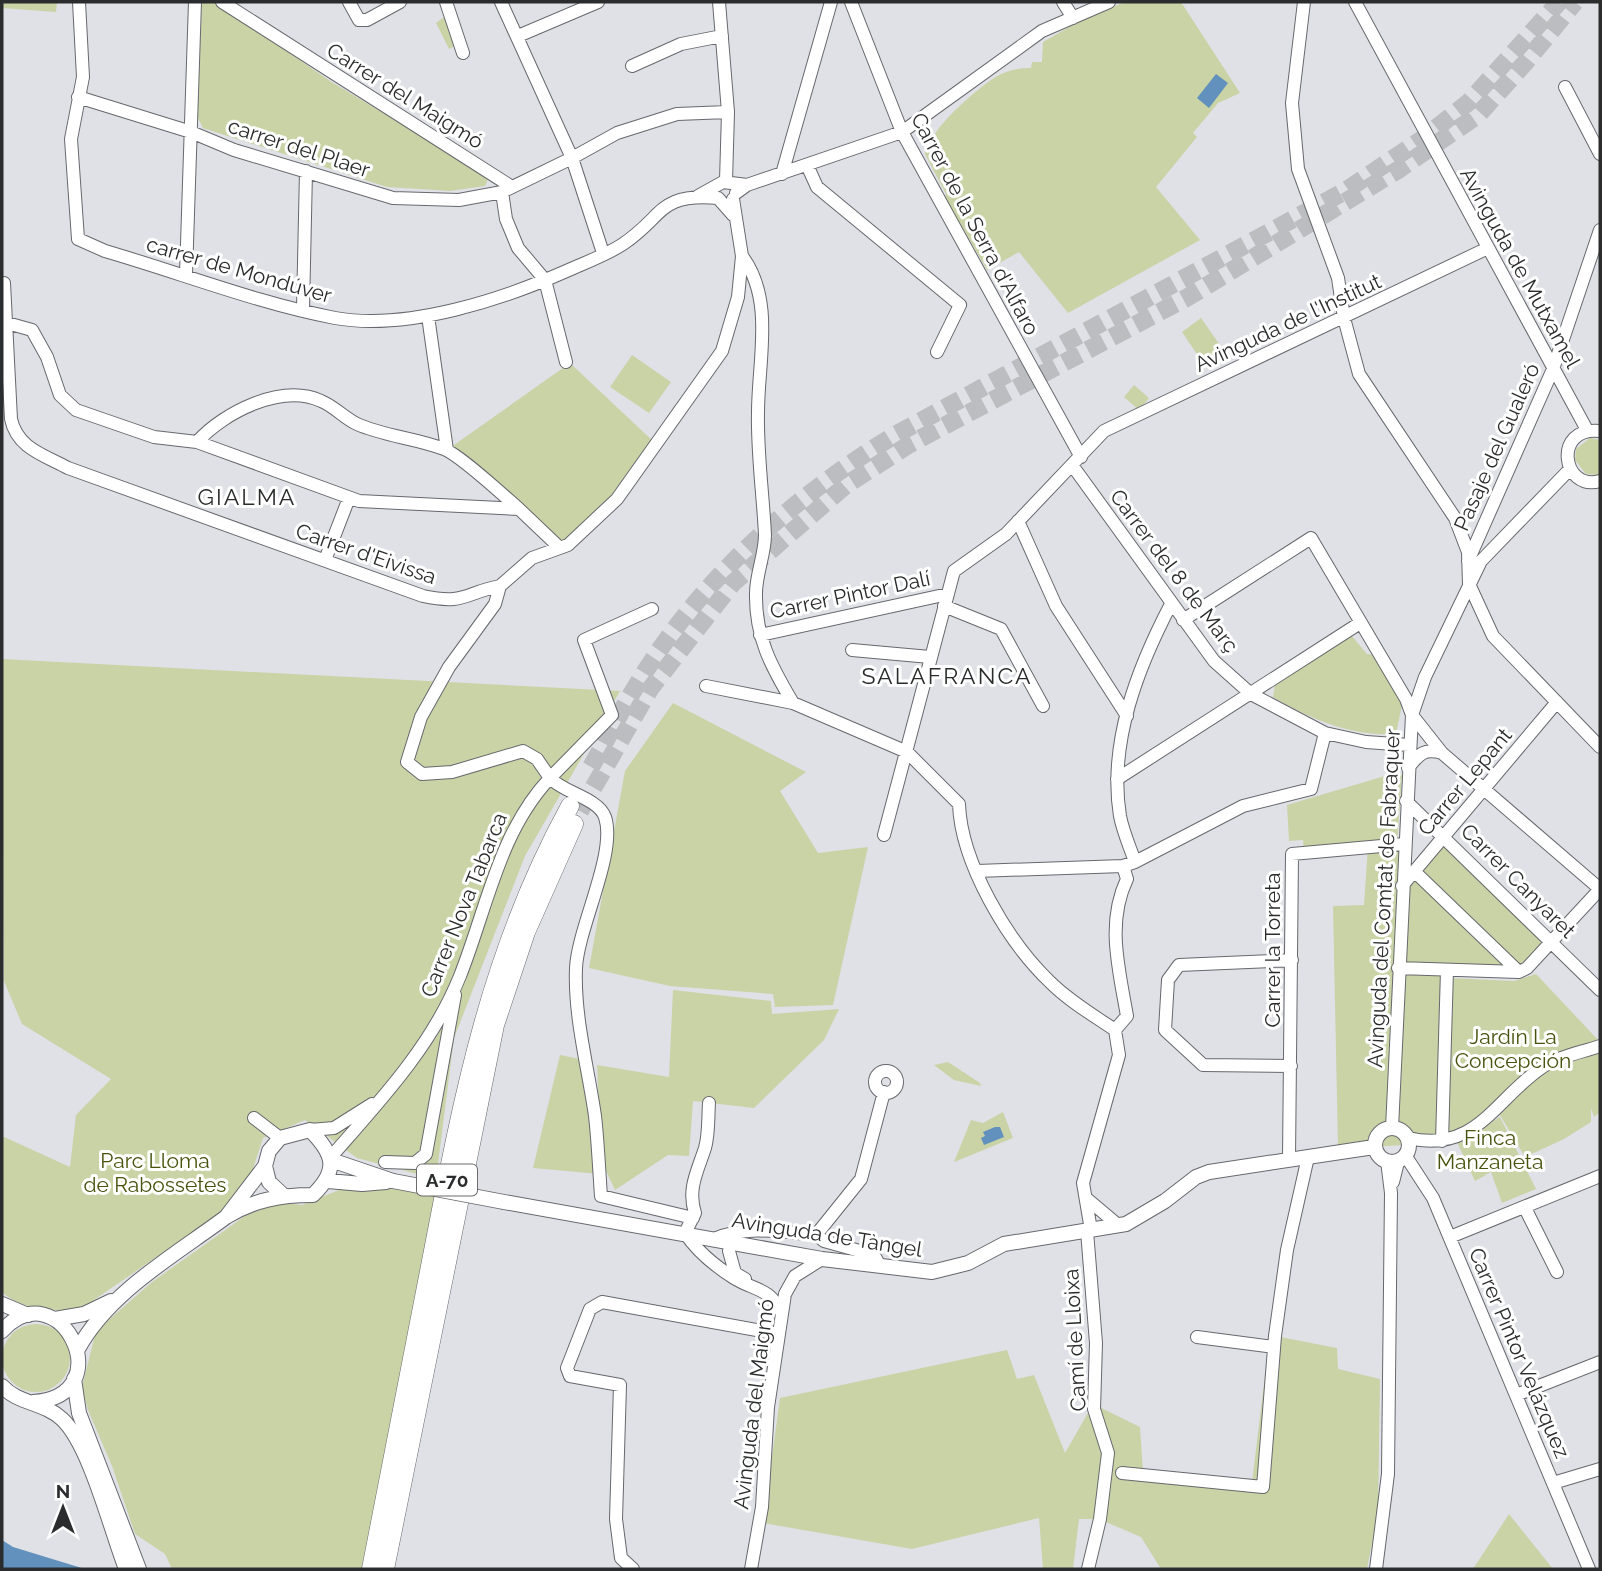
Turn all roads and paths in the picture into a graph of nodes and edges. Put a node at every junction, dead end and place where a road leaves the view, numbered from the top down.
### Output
1 (79, 2) edge
2 (195, 2) edge
3 (222, 2) edge
4 (349, 2) edge
5 (400, 2) edge
6 (446, 2) edge
7 (501, 2) edge
8 (598, 2) edge
9 (719, 2) edge
10 (831, 2) edge
11 (851, 2) edge
12 (1063, 2) edge
13 (1109, 2) edge
14 (1304, 2) edge
15 (1355, 2) edge
16 (1073, 18) junction
17 (518, 36) junction
18 (722, 36) junction
19 (463, 53) dead end
20 (632, 66) dead end
21 (1565, 87) dead end
22 (78, 97) junction
23 (728, 111) junction
24 (191, 132) junction
25 (902, 132) junction
26 (1600, 154) edge
27 (572, 158) junction
28 (807, 165) junction
29 (306, 171) junction
30 (782, 174) junction
31 (507, 189) junction
32 (726, 192) junction
33 (1600, 230) edge
34 (1488, 248) junction
35 (603, 253) junction
36 (742, 256) junction
37 (186, 274) junction
38 (545, 280) junction
39 (4, 283) dead end
40 (303, 309) junction
41 (428, 316) junction
42 (1344, 318) junction
43 (7, 323) junction
44 (937, 352) dead end
45 (566, 362) dead end
46 (1553, 369) junction
47 (1587, 430) junction
48 (1600, 431) edge
49 (197, 442) junction
50 (447, 450) junction
51 (1077, 461) junction
52 (1570, 470) junction
53 (1600, 481) edge
54 (349, 498) junction
55 (519, 509) junction
56 (1018, 521) junction
57 (559, 547) junction
58 (325, 560) junction
59 (1468, 561) junction
60 (1469, 584) junction
61 (500, 586) junction
62 (946, 600) junction
63 (1171, 604) junction
64 (652, 609) dead end
65 (1183, 621) junction
66 (1360, 623) junction
67 (760, 635) junction
68 (852, 650) dead end
69 (930, 657) junction
70 (706, 686) dead end
71 (1251, 695) junction
72 (1557, 702) junction
73 (793, 703) junction
74 (1043, 706) dead end
75 (1412, 715) junction
76 (1127, 716) junction
77 (1325, 733) junction
78 (1409, 745) junction
79 (1600, 747) edge
80 (907, 752) junction
81 (1442, 753) junction
82 (1408, 768) junction
83 (550, 778) junction
84 (1117, 779) junction
85 (1485, 790) junction
86 (1406, 801) junction
87 (884, 835) dead end
88 (1445, 836) junction
89 (1404, 844) junction
90 (1129, 864) junction
91 (977, 871) junction
92 (1415, 872) junction
93 (1402, 886) junction
94 (1600, 889) edge
95 (1551, 942) junction
96 (1292, 960) junction
97 (1398, 968) junction
98 (1447, 970) junction
99 (1519, 972) junction
100 (458, 981) junction
101 (1600, 990) edge
102 (1115, 1030) junction
103 (1600, 1046) edge
104 (1292, 1066) junction
105 (884, 1092) dead end
106 (384, 1097) junction
107 (709, 1103) dead end
108 (254, 1118) dead end
109 (1392, 1128) junction
110 (310, 1130) junction
111 (280, 1138) junction
112 (1408, 1138) junction
113 (1442, 1141) junction
114 (1374, 1147) junction
115 (1308, 1157) junction
116 (331, 1159) junction
117 (1397, 1159) junction
118 (1289, 1160) junction
119 (385, 1162) dead end
120 (265, 1166) junction
121 (1600, 1176) edge
122 (328, 1181) junction
123 (393, 1181) junction
124 (283, 1195) junction
125 (1086, 1198) junction
126 (1525, 1208) junction
127 (694, 1215) junction
128 (226, 1217) junction
129 (1118, 1225) junction
130 (1089, 1230) junction
131 (685, 1233) junction
132 (816, 1235) junction
133 (1450, 1237) junction
134 (712, 1238) junction
135 (731, 1247) junction
136 (709, 1259) junction
137 (822, 1259) junction
138 (880, 1266) junction
139 (1557, 1272) dead end
140 (785, 1294) junction
141 (119, 1298) junction
142 (2, 1304) edge
143 (781, 1312) junction
144 (28, 1315) junction
145 (55, 1319) junction
146 (2, 1331) edge
147 (778, 1334) junction
148 (1197, 1337) dead end
149 (1274, 1347) junction
150 (78, 1349) junction
151 (1600, 1362) edge
152 (74, 1379) junction
153 (2, 1386) edge
154 (1516, 1395) junction
155 (32, 1402) junction
156 (1600, 1469) edge
157 (1122, 1473) dead end
158 (1553, 1483) junction
159 (131, 1566) edge
160 (371, 1569) edge
161 (385, 1569) edge
162 (633, 1569) edge
163 (751, 1569) edge
164 (1088, 1569) edge
165 (1376, 1569) edge
166 (1589, 1569) edge

1 - 22 street
2 - 24 street
3 - 31 street, Carrer del Maigmó
4 - 5 street
6 - 19 street
7 - 17 street
8 - 17 street
9 - 18 street
10 - 30 street
11 - 25 street, Carrer de la Serra d'Alfaro
12 - 16 street
13 - 16 street
14 - 42 street
15 - 34 street, Avinguda de Mutxamel
16 - 25 street
17 - 27 street
18 - 20 street
18 - 23 street
21 - 26 street
22 - 24 street, carrer del Plaer
22 - 37 street, carrer de Mondúver
23 - 27 street
23 - 32 street
24 - 29 street, carrer del Plaer
24 - 37 street
25 - 28 street
25 - 51 street, Carrer de la Serra d'Alfaro
27 - 31 street
27 - 35 street
28 - 30 street
28 - 44 street
29 - 31 street, carrer del Plaer
29 - 40 street
30 - 32 street, carrer de Mondúver
31 - 38 street
32 - 35 street, carrer de Mondúver
32 - 36 street
33 - 46 street, Pasaje del Gualeró
34 - 42 street, Avinguda de l'Institut
34 - 46 street, Avinguda de Mutxamel
35 - 38 street, carrer de Mondúver
36 - 57 street
36 - 67 street
37 - 40 street, carrer de Mondúver
38 - 41 street, carrer de Mondúver
38 - 45 street
39 - 43 street, Carrer d'Eivissa
40 - 41 street, carrer de Mondúver
41 - 50 street
42 - 51 street, Avinguda de l'Institut
42 - 59 street
43 - 49 street
43 - 58 street, Carrer d'Eivissa
46 - 47 street, Avinguda de Mutxamel
46 - 59 street, Pasaje del Gualeró
47 - 48 street
47 - 52 street
49 - 50 street
49 - 54 street
50 - 55 street
51 - 56 street
51 - 63 street, Carrer del 8 de Març
52 - 53 street
52 - 60 street, Avinguda del Comtat de Fabraquer
54 - 55 street
54 - 58 street
55 - 57 street
56 - 62 street
56 - 76 street
57 - 61 street
58 - 61 street, Carrer d'Eivissa
59 - 60 street
60 - 72 street
60 - 75 street, Avinguda del Comtat de Fabraquer
61 - 83 street
62 - 67 street, Carrer Pintor Dalí
62 - 69 street
62 - 74 street
63 - 65 street, Carrer del 8 de Març
63 - 76 street
64 - 83 street, Carrer Nova Tabarca
65 - 66 street
65 - 71 street, Carrer del 8 de Març
66 - 71 street
66 - 75 street
67 - 73 street
68 - 69 street
69 - 80 street
70 - 73 street
71 - 77 street, Carrer del 8 de Març
71 - 84 street
72 - 79 street
72 - 85 street, Carrer Lepant
73 - 80 street
75 - 78 street, Avinguda del Comtat de Fabraquer
75 - 81 street
76 - 84 street
77 - 78 street, Carrer del 8 de Març
77 - 90 street
78 - 82 street, Avinguda del Comtat de Fabraquer
80 - 87 street
80 - 91 street
81 - 82 street
81 - 85 street
82 - 86 street, Avinguda del Comtat de Fabraquer
83 - 100 street, Carrer Nova Tabarca
83 - 127 street
84 - 90 street
85 - 88 street, Carrer Lepant
85 - 94 street
86 - 88 street, Carrer Canyaret
86 - 89 street, Avinguda del Comtat de Fabraquer
88 - 92 street, Carrer Lepant
88 - 95 street, Carrer Canyaret
89 - 93 street, Avinguda del Comtat de Fabraquer
89 - 96 street, Carrer la Torreta
90 - 91 street
90 - 102 street, Camí de Lloixa
91 - 102 street
92 - 93 street, Carrer Lepant
92 - 99 street
93 - 97 street, Avinguda del Comtat de Fabraquer
94 - 95 street
95 - 99 street
95 - 101 street, Carrer Canyaret
96 - 104 street, Carrer la Torreta
96 - 104 street
97 - 98 street
97 - 109 street, Avinguda del Comtat de Fabraquer
98 - 99 street
98 - 113 street
100 - 106 street, Carrer Nova Tabarca
100 - 119 street
102 - 125 street, Camí de Lloixa
103 - 113 street
104 - 118 street, Carrer la Torreta
105 - 132 street
106 - 110 street
106 - 116 street, Carrer Nova Tabarca
107 - 127 street
108 - 111 street
109 - 112 main road
109 - 114 main road
110 - 111 main road
110 - 116 main road
111 - 120 main road
112 - 113 street
112 - 117 main road
114 - 115 main road, Avinguda de Tàngel
114 - 117 main road
115 - 118 main road, Avinguda de Tàngel
115 - 149 street
116 - 122 main road
116 - 123 main road
117 - 133 street, Carrer Pintor Velázquez
117 - 165 street
118 - 129 main road, Avinguda de Tàngel
120 - 124 main road
120 - 128 main road
121 - 126 street
122 - 123 main road
122 - 124 main road
123 - 131 main road, Avinguda de Tàngel, bridge
124 - 128 main road
125 - 129 street
125 - 130 street, Camí de Lloixa
126 - 133 street
126 - 139 street
127 - 131 street
127 - 134 street
128 - 141 main road
129 - 130 main road, Avinguda de Tàngel
130 - 138 main road, Avinguda de Tàngel
130 - 164 street, Camí de Lloixa
131 - 134 main road, Avinguda de Tàngel
131 - 136 street
132 - 134 street
132 - 138 street
133 - 154 street, Carrer Pintor Velázquez
134 - 135 main road, Avinguda de Tàngel
135 - 136 street
135 - 137 main road, Avinguda de Tàngel
135 - 140 street
136 - 143 street
137 - 138 main road, Avinguda de Tàngel
137 - 140 street, Avinguda del Maigmó
140 - 143 street, Avinguda del Maigmó
141 - 145 main road
141 - 150 main road
142 - 144 main road
143 - 147 street, Avinguda del Maigmó
144 - 145 main road
144 - 146 main road
145 - 150 main road
147 - 162 street
147 - 163 street, Avinguda del Maigmó
148 - 149 street
149 - 157 street
150 - 152 main road
151 - 154 street
152 - 155 main road
152 - 159 main road
153 - 155 main road
154 - 158 street, Carrer Pintor Velázquez
155 - 159 main road
156 - 158 street
158 - 166 street, Carrer Pintor Velázquez
160 - 161 highway, A-70

